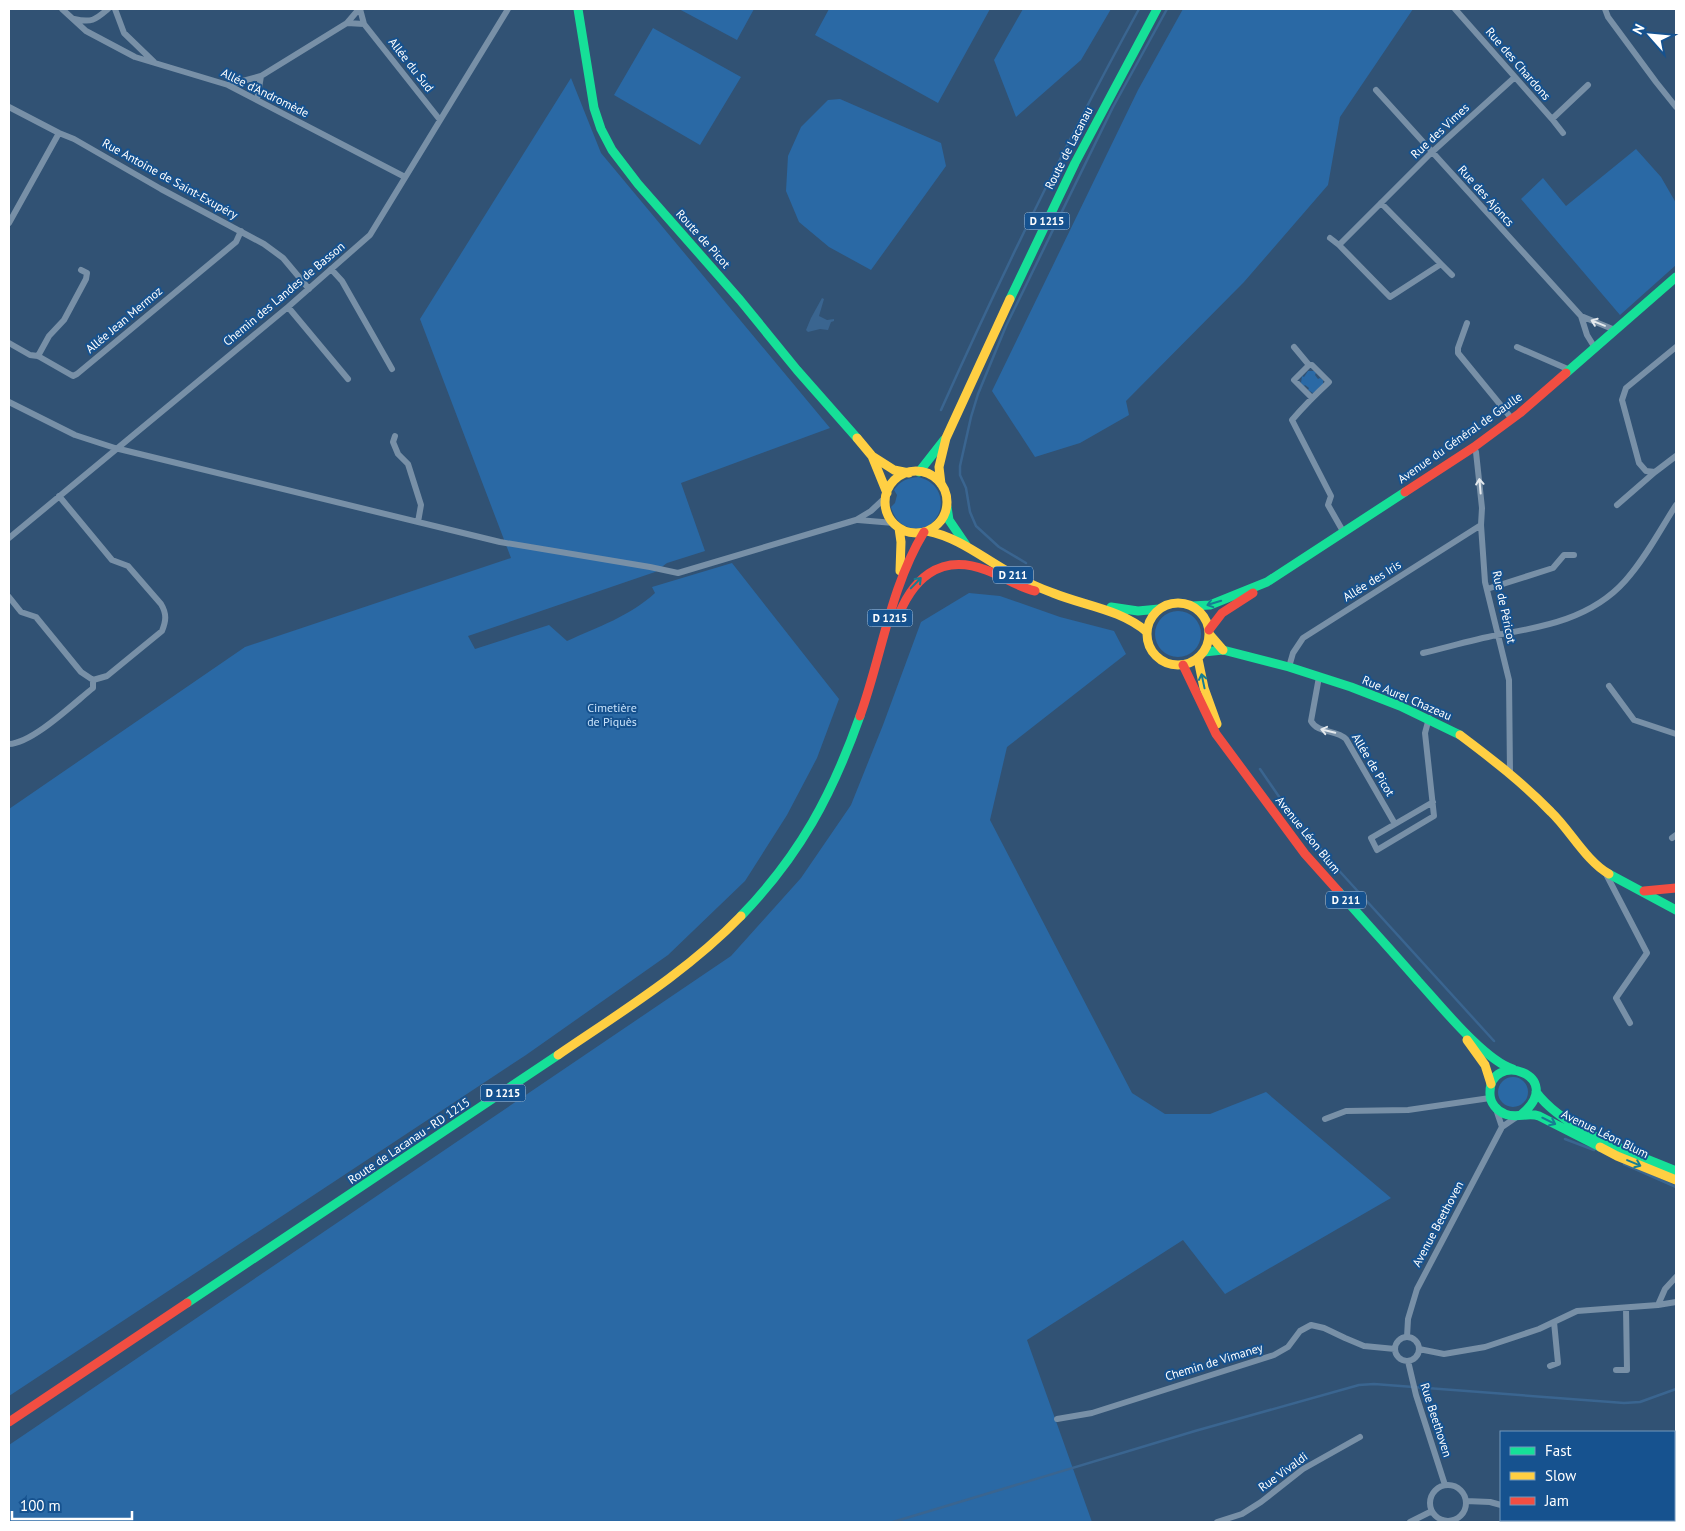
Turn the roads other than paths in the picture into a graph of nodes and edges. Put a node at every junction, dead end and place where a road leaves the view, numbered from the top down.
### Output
1 (62, 9) edge
2 (108, 9) edge
3 (115, 9) edge
4 (359, 9) edge
5 (508, 9) edge
6 (578, 9) edge
7 (1157, 9) edge
8 (1455, 9) edge
9 (1605, 9) edge
10 (73, 19) junction
11 (346, 23) junction
12 (364, 24) junction
13 (155, 63) junction
14 (261, 76) junction
15 (1515, 77) junction
16 (228, 84) junction
17 (1588, 85) dead end
18 (1376, 90) dead end
19 (258, 100) junction
20 (9, 106) edge
21 (1676, 107) edge
22 (1552, 119) junction
23 (440, 120) junction
24 (59, 133) junction
25 (1562, 133) dead end
26 (1431, 153) junction
27 (405, 177) junction
28 (1381, 203) junction
29 (9, 223) edge
30 (242, 231) junction
31 (1330, 238) dead end
32 (1338, 245) junction
33 (1441, 264) junction
34 (332, 269) junction
35 (81, 270) dead end
36 (1452, 275) dead end
37 (1676, 277) edge
38 (309, 289) junction
39 (288, 307) junction
40 (1581, 316) junction
41 (1467, 323) dead end
42 (1615, 330) junction
43 (9, 343) edge
44 (1294, 347) dead end
45 (1517, 347) dead end
46 (1676, 347) edge
47 (1595, 348) junction
48 (38, 356) junction
49 (1309, 365) junction
50 (392, 369) dead end
51 (1570, 370) junction
52 (348, 380) dead end
53 (1312, 398) junction
54 (9, 402) edge
55 (1512, 419) junction
56 (395, 436) dead end
57 (946, 438) junction
58 (1474, 447) junction
59 (115, 448) junction
60 (872, 456) junction
61 (1676, 456) edge
62 (914, 472) junction
63 (1655, 472) junction
64 (941, 484) junction
65 (887, 495) junction
66 (59, 496) junction
67 (1617, 505) dead end
68 (1676, 505) edge
69 (947, 507) junction
70 (856, 520) junction
71 (418, 522) junction
72 (896, 525) junction
73 (1481, 525) junction
74 (925, 532) junction
75 (1344, 533) junction
76 (9, 538) edge
77 (968, 547) junction
78 (1574, 555) dead end
79 (900, 579) junction
80 (1267, 582) junction
81 (1487, 589) junction
82 (1062, 597) junction
83 (9, 598) edge
84 (1090, 605) junction
85 (1192, 606) junction
86 (1159, 609) junction
87 (1147, 632) junction
88 (1210, 633) junction
89 (1497, 635) junction
90 (1223, 650) junction
91 (1423, 653) dead end
92 (1201, 655) junction
93 (879, 657) junction
94 (1183, 666) junction
95 (1289, 667) junction
96 (1319, 677) junction
97 (93, 680) junction
98 (1609, 686) dead end
99 (1429, 718) junction
100 (1676, 734) edge
101 (9, 744) edge
102 (1244, 773) junction
103 (1510, 773) junction
104 (1433, 802) junction
105 (1395, 824) junction
106 (1604, 871) junction
107 (1676, 888) edge
108 (1643, 891) junction
109 (1676, 910) edge
110 (1455, 1022) junction
111 (1630, 1023) dead end
112 (1513, 1069) junction
113 (1491, 1084) junction
114 (1536, 1092) junction
115 (1490, 1098) junction
116 (1495, 1107) junction
117 (1520, 1115) junction
118 (1325, 1119) dead end
119 (1502, 1127) junction
120 (1676, 1171) edge
121 (1676, 1180) edge
122 (1676, 1278) edge
123 (1676, 1302) edge
124 (1658, 1305) junction
125 (1626, 1308) junction
126 (1554, 1322) junction
127 (1407, 1337) junction
128 (1395, 1348) junction
129 (1419, 1349) junction
130 (1408, 1361) junction
131 (1550, 1366) dead end
132 (1616, 1370) dead end
133 (1057, 1418) dead end
134 (9, 1422) edge
135 (1360, 1437) dead end
136 (1445, 1485) junction
137 (1466, 1501) junction
138 (1500, 1505) edge
139 (1432, 1511) junction
140 (1452, 1521) edge
141 (1217, 1522) edge
142 (1410, 1522) edge

1 - 10 street, Allée d'Andromède
2 - 10 street
3 - 13 street
4 - 11 street
4 - 12 street, Allée du Sud
5 - 23 street, Chemin des Landes de Basson
6 - 60 main road, Route de Picot
7 - 57 main road, Route de Lacanau / D 1215
8 - 15 street, Rue des Chardons
9 - 21 street
10 - 13 street, Allée d'Andromède
11 - 12 street
11 - 14 street
12 - 23 street, Allée du Sud
13 - 16 street, Allée d'Andromède
14 - 16 street
14 - 19 street
15 - 22 street, Rue des Chardons
15 - 26 street, Rue des Vimes
16 - 19 street, Allée d'Andromède
17 - 22 street, Rue des Chardons
18 - 26 street, Rue des Ajoncs
19 - 27 street, Allée d'Andromède
20 - 24 street, Rue Antoine de Saint-Exupéry
22 - 25 street
23 - 27 street, Chemin des Landes de Basson
24 - 29 street
24 - 30 street, Rue Antoine de Saint-Exupéry
26 - 28 street, Rue des Vimes
26 - 40 street, Rue des Ajoncs
27 - 34 street, Chemin des Landes de Basson
28 - 32 street, Rue des Vimes
28 - 33 street
30 - 38 street, Rue Antoine de Saint-Exupéry
30 - 48 street, Allée Jean Mermoz
31 - 32 street
32 - 33 street
33 - 36 street
34 - 38 street, Chemin des Landes de Basson
34 - 50 street
35 - 48 street
37 - 42 main road, Avenue du Général de Gaulle
38 - 39 street, Chemin des Landes de Basson
39 - 52 street
39 - 59 street, Chemin des Landes de Basson
42 -> 40 street, Rue des Ajoncs
40 - 47 street, Rue des Ajoncs
41 - 55 street
42 - 47 main road, Avenue du Général de Gaulle
43 - 48 street, Allée Jean Mermoz
44 - 49 street
45 - 51 street
46 - 63 street
47 - 51 main road, Avenue du Général de Gaulle
49 - 53 street
49 - 53 street
51 - 55 main road, Avenue du Général de Gaulle
53 - 75 street
54 - 59 street
55 - 58 main road, Avenue du Général de Gaulle
56 - 71 street
57 - 62 main road, D 1215
57 - 64 main road, D 1215
73 -> 58 street, Rue de Péricot
58 - 75 main road, Avenue du Général de Gaulle
59 - 66 street, Chemin des Landes de Basson
59 - 71 street
60 - 62 main road, Route de Picot
60 - 65 main road, Route de Picot
61 - 63 street
62 - 64 main road
62 - 65 main road
63 - 67 street
64 - 69 main road
65 - 70 street
65 - 72 main road
66 - 76 street, Chemin des Landes de Basson
66 - 97 street
68 - 89 street
69 - 74 main road
69 - 77 main road, D 211
70 - 71 street
70 - 72 street
72 - 74 main road
72 - 79 main road, D 1215
73 - 81 street, Rue de Péricot
73 - 95 street, Allée des Iris
74 - 77 main road, D 211
74 - 79 main road, D 1215
75 - 80 main road, Avenue du Général de Gaulle
77 - 82 main road, D 211
78 - 81 street
79 - 93 main road, D 1215
80 -> 85 main road, Avenue du Général de Gaulle
80 - 88 main road, Avenue du Général de Gaulle
81 - 89 street, Rue de Péricot
82 - 84 main road, D 211
93 -> 82 main road
83 - 97 street
84 - 86 main road, D 211
84 - 87 main road, D 211
85 - 86 main road
85 - 88 main road
86 - 87 main road
87 - 94 main road
88 - 90 main road
88 - 92 main road
89 - 91 street
89 - 103 street, Rue de Péricot
90 - 92 main road, Rue Aurel Chazeau
90 - 95 main road, Rue Aurel Chazeau
92 - 94 main road
102 -> 92 main road, Avenue Léon Blum / D 211
93 - 134 main road, Route de Lacanau - RD 1215 / D 1215
94 - 102 main road, Avenue Léon Blum / D 211
95 - 96 main road, Rue Aurel Chazeau
96 - 99 main road, Rue Aurel Chazeau
105 -> 96 street, Allée de Picot
97 - 101 street
98 - 100 street
99 - 103 main road, Rue Aurel Chazeau
99 - 104 street
102 - 110 main road, Avenue Léon Blum / D 211
103 - 106 main road, Rue Aurel Chazeau
104 - 105 street
104 - 105 street
106 - 108 main road, Rue Aurel Chazeau
106 - 111 street
107 - 108 main road
108 - 109 main road, Rue Aurel Chazeau
110 - 112 main road, Avenue Léon Blum / D 211
110 - 113 main road, Avenue Léon Blum / D 211
112 - 113 main road
112 - 114 main road
113 - 115 main road
114 - 117 main road
114 - 120 main road, Avenue Léon Blum
115 - 116 main road
115 - 118 street
116 - 117 main road
116 - 119 street
117 - 119 street, Avenue Beethoven
117 -> 121 main road, Avenue Léon Blum
119 - 127 street, Avenue Beethoven
122 - 124 street
123 - 124 street
124 - 125 street
125 - 126 street
125 - 132 street
126 - 129 street
126 - 131 street
127 - 128 street
127 - 129 street
128 - 130 street
128 - 133 street, Chemin de Vimaney
129 - 130 street
130 - 136 street, Rue Beethoven
135 - 141 street, Rue Vivaldi
136 - 137 street
136 - 139 street
137 - 138 street
137 - 140 street
139 - 140 street
139 - 142 street

